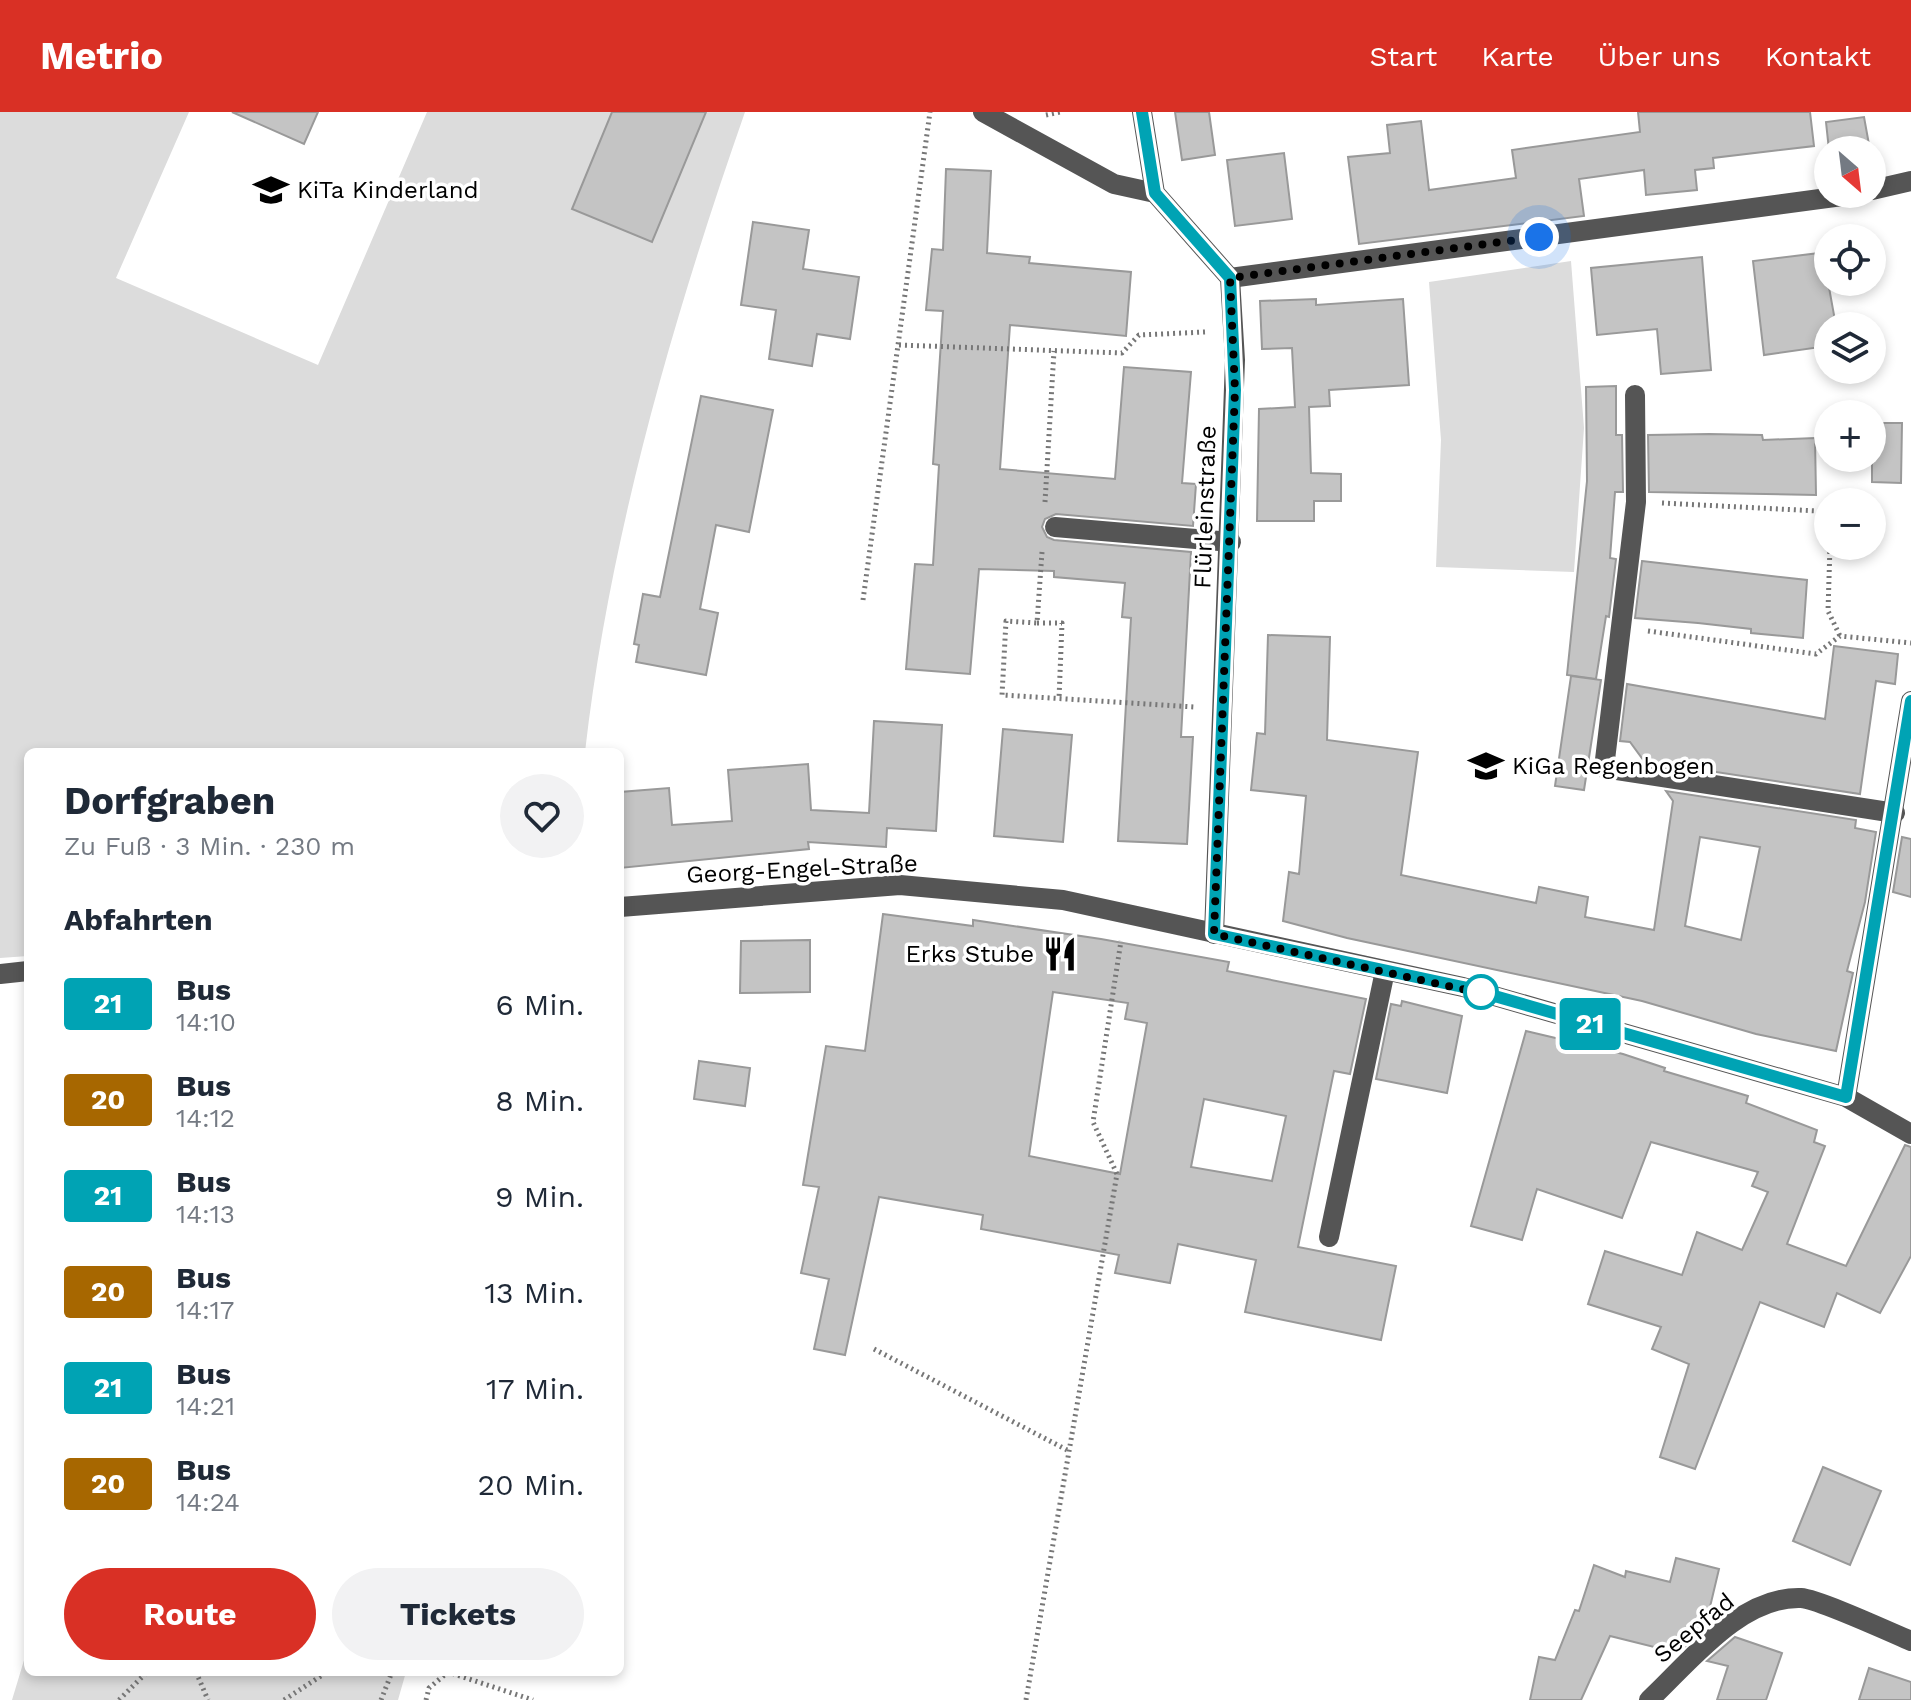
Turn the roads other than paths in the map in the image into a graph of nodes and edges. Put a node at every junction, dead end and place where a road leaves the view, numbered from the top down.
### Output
1 (983, 112) edge
2 (1142, 112) edge
3 (1911, 181) edge
4 (1886, 187) edge
5 (1155, 193) junction
6 (1814, 200) edge
7 (1230, 278) junction
8 (1635, 395) dead end
9 (1048, 525) road end
10 (1231, 542) junction
11 (1911, 701) edge
12 (1895, 813) junction
13 (624, 907) edge
14 (1214, 934) junction
15 (24, 971) edge
16 (1385, 971) junction
17 (0, 974) edge
18 (1846, 1097) junction
19 (1911, 1134) edge
20 (1329, 1237) dead end
21 (1911, 1641) edge
22 (1649, 1700) edge

1 - 5 street
2 - 5 street
3 - 4 street
5 - 7 street
6 - 7 street
7 - 10 street, Flürleinstraße
8 - 12 street
9 - 10 street
10 - 14 street, Flürleinstraße
11 - 12 street
12 - 18 street
13 - 14 street, Georg-Engel-Straße
14 - 16 street, Georg-Engel-Straße
15 - 17 street
16 - 18 street, Georg-Engel-Straße
16 - 20 street
18 - 19 street, Georg-Engel-Straße
21 - 22 street, Seepfad

